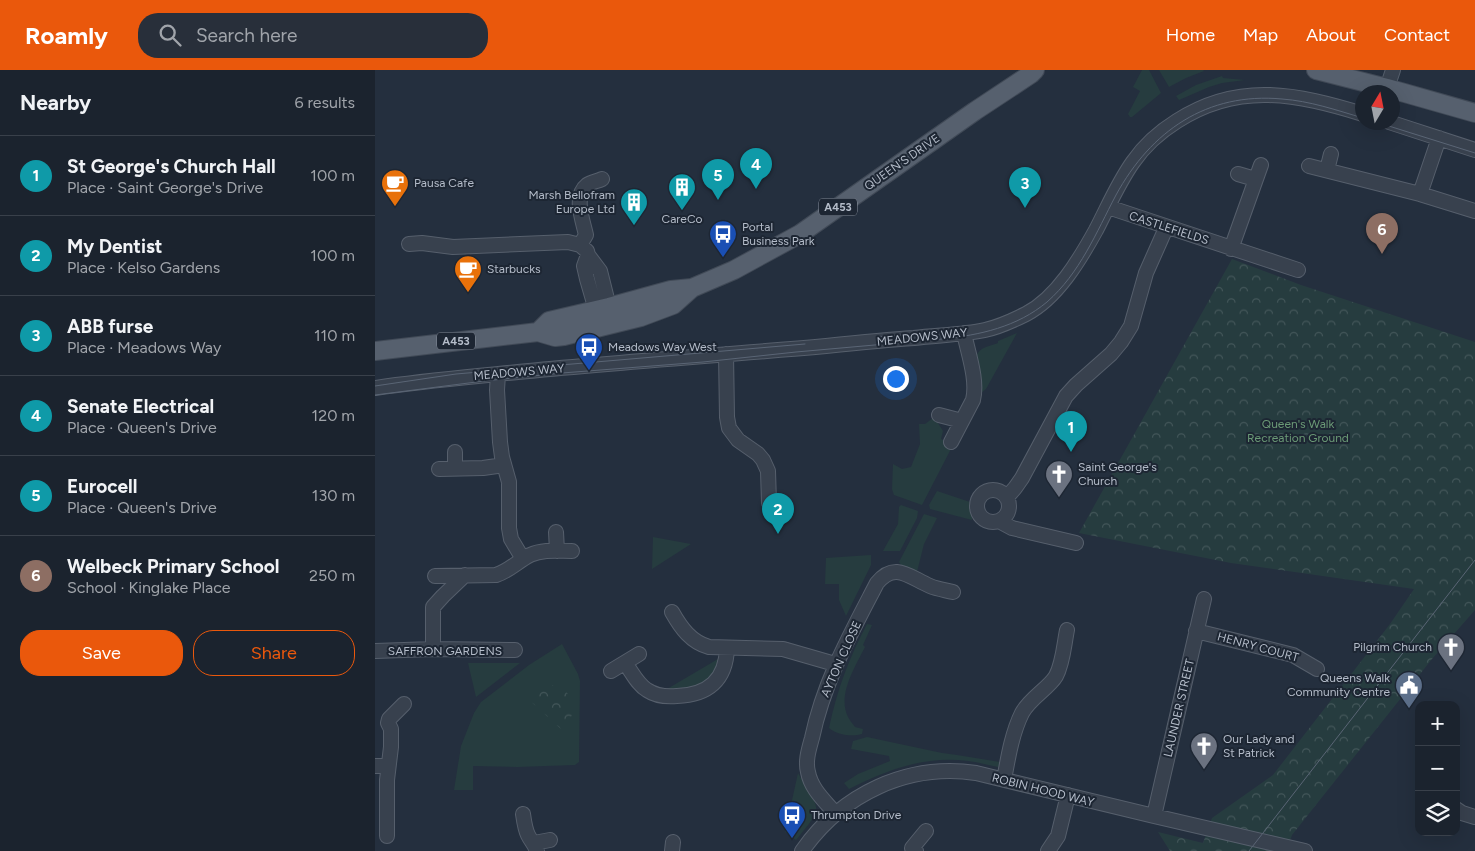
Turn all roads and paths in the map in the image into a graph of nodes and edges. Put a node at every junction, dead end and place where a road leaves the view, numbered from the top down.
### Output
1 (1051, 70) edge
2 (1316, 70) edge
3 (1393, 70) edge
4 (1033, 72) edge
5 (1375, 85) edge
6 (1388, 85) edge
7 (1400, 92) edge
8 (1355, 112) edge
9 (1475, 113) edge
10 (1400, 126) edge
11 (1439, 138) junction
12 (1475, 150) edge
13 (1331, 154) dead end
14 (1261, 165) dead end
15 (1309, 166) dead end
16 (1327, 170) junction
17 (1238, 174) dead end
18 (603, 179) dead end
19 (1255, 179) junction
20 (1420, 194) junction
21 (1108, 207) junction
22 (1475, 211) edge
23 (1167, 228) junction
24 (409, 244) dead end
25 (1231, 249) junction
26 (584, 250) junction
27 (1298, 270) dead end
28 (693, 288) junction
29 (602, 309) junction
30 (606, 325) junction
31 (538, 332) junction
32 (964, 333) junction
33 (375, 351) edge
34 (726, 354) junction
35 (498, 374) junction
36 (375, 388) edge
37 (939, 415) dead end
38 (962, 421) junction
39 (951, 442) dead end
40 (455, 452) dead end
41 (504, 465) junction
42 (439, 469) dead end
43 (455, 469) junction
44 (1007, 497) junction
45 (769, 503) dead end
46 (999, 520) junction
47 (556, 532) dead end
48 (1076, 543) dead end
49 (557, 551) junction
50 (572, 551) dead end
51 (523, 559) junction
52 (465, 575) junction
53 (435, 576) dead end
54 (953, 592) dead end
55 (1204, 599) dead end
56 (672, 612) dead end
57 (1067, 630) dead end
58 (1196, 632) junction
59 (727, 648) junction
60 (433, 649) junction
61 (515, 650) dead end
62 (375, 651) edge
63 (639, 654) dead end
64 (625, 663) junction
65 (835, 664) junction
66 (1317, 669) dead end
67 (611, 671) dead end
68 (404, 704) dead end
69 (381, 766) edge
70 (1004, 780) junction
71 (1068, 796) junction
72 (1460, 812) edge
73 (835, 813) junction
74 (523, 814) dead end
75 (1154, 816) junction
76 (1475, 817) edge
77 (926, 830) dead end
78 (387, 836) dead end
79 (550, 840) dead end
80 (535, 847) edge
81 (1055, 849) edge
82 (803, 851) edge
83 (915, 851) edge
84 (1305, 851) edge

1 - 4 main road, QUEEN'S DRIVE / A453
2 - 5 main road
3 - 6 street
4 - 28 main road, QUEEN'S DRIVE / A453
7 - 9 main road
8 - 21 street, MEADOWS WAY
10 - 11 street
11 - 12 street
11 - 20 street
13 - 16 street
14 - 19 street
15 - 16 street
16 - 20 street
17 - 19 street
18 - 26 street
19 - 25 street
20 - 22 street
21 - 23 street, CASTLEFIELDS
21 - 32 street, MEADOWS WAY
23 - 25 street, CASTLEFIELDS
23 - 44 street
24 - 26 street
25 - 27 street, CASTLEFIELDS
26 - 29 street
28 - 29 main road, QUEEN'S DRIVE / A453
28 - 30 main road, QUEEN'S DRIVE / A453
29 - 30 street
29 - 31 main road, QUEEN'S DRIVE / A453
30 - 31 main road, QUEEN'S DRIVE / A453
31 - 33 main road, QUEEN'S DRIVE / A453
32 - 34 street, MEADOWS WAY
32 - 38 street
34 - 35 street, MEADOWS WAY
34 - 45 street
35 - 36 street, MEADOWS WAY
35 - 41 street
37 - 38 street
38 - 39 street
40 - 43 street
41 - 43 street
41 - 51 street
42 - 43 street
44 - 46 street
44 - 46 street
46 - 48 street
47 - 49 street
49 - 50 street
49 - 51 street
51 - 52 street
52 - 53 street
52 - 60 street
54 - 65 street, AYTON CLOSE
55 - 58 street, LAUNDER STREET
56 - 59 street
57 - 70 street
58 - 66 street, HENRY COURT
58 - 75 street, LAUNDER STREET
59 - 64 street
59 - 65 street
60 - 61 street, SAFFRON GARDENS
60 - 62 street, SAFFRON GARDENS
63 - 64 street
64 - 67 street
65 - 73 street, AYTON CLOSE
68 - 69 street
69 - 78 street
70 - 71 street, ROBIN HOOD WAY
70 - 73 street, ROBIN HOOD WAY
71 - 75 street, ROBIN HOOD WAY
71 - 81 street
72 - 76 street
73 - 82 street, ROBIN HOOD WAY
74 - 80 street
75 - 84 street, ROBIN HOOD WAY
77 - 83 street
79 - 80 street

